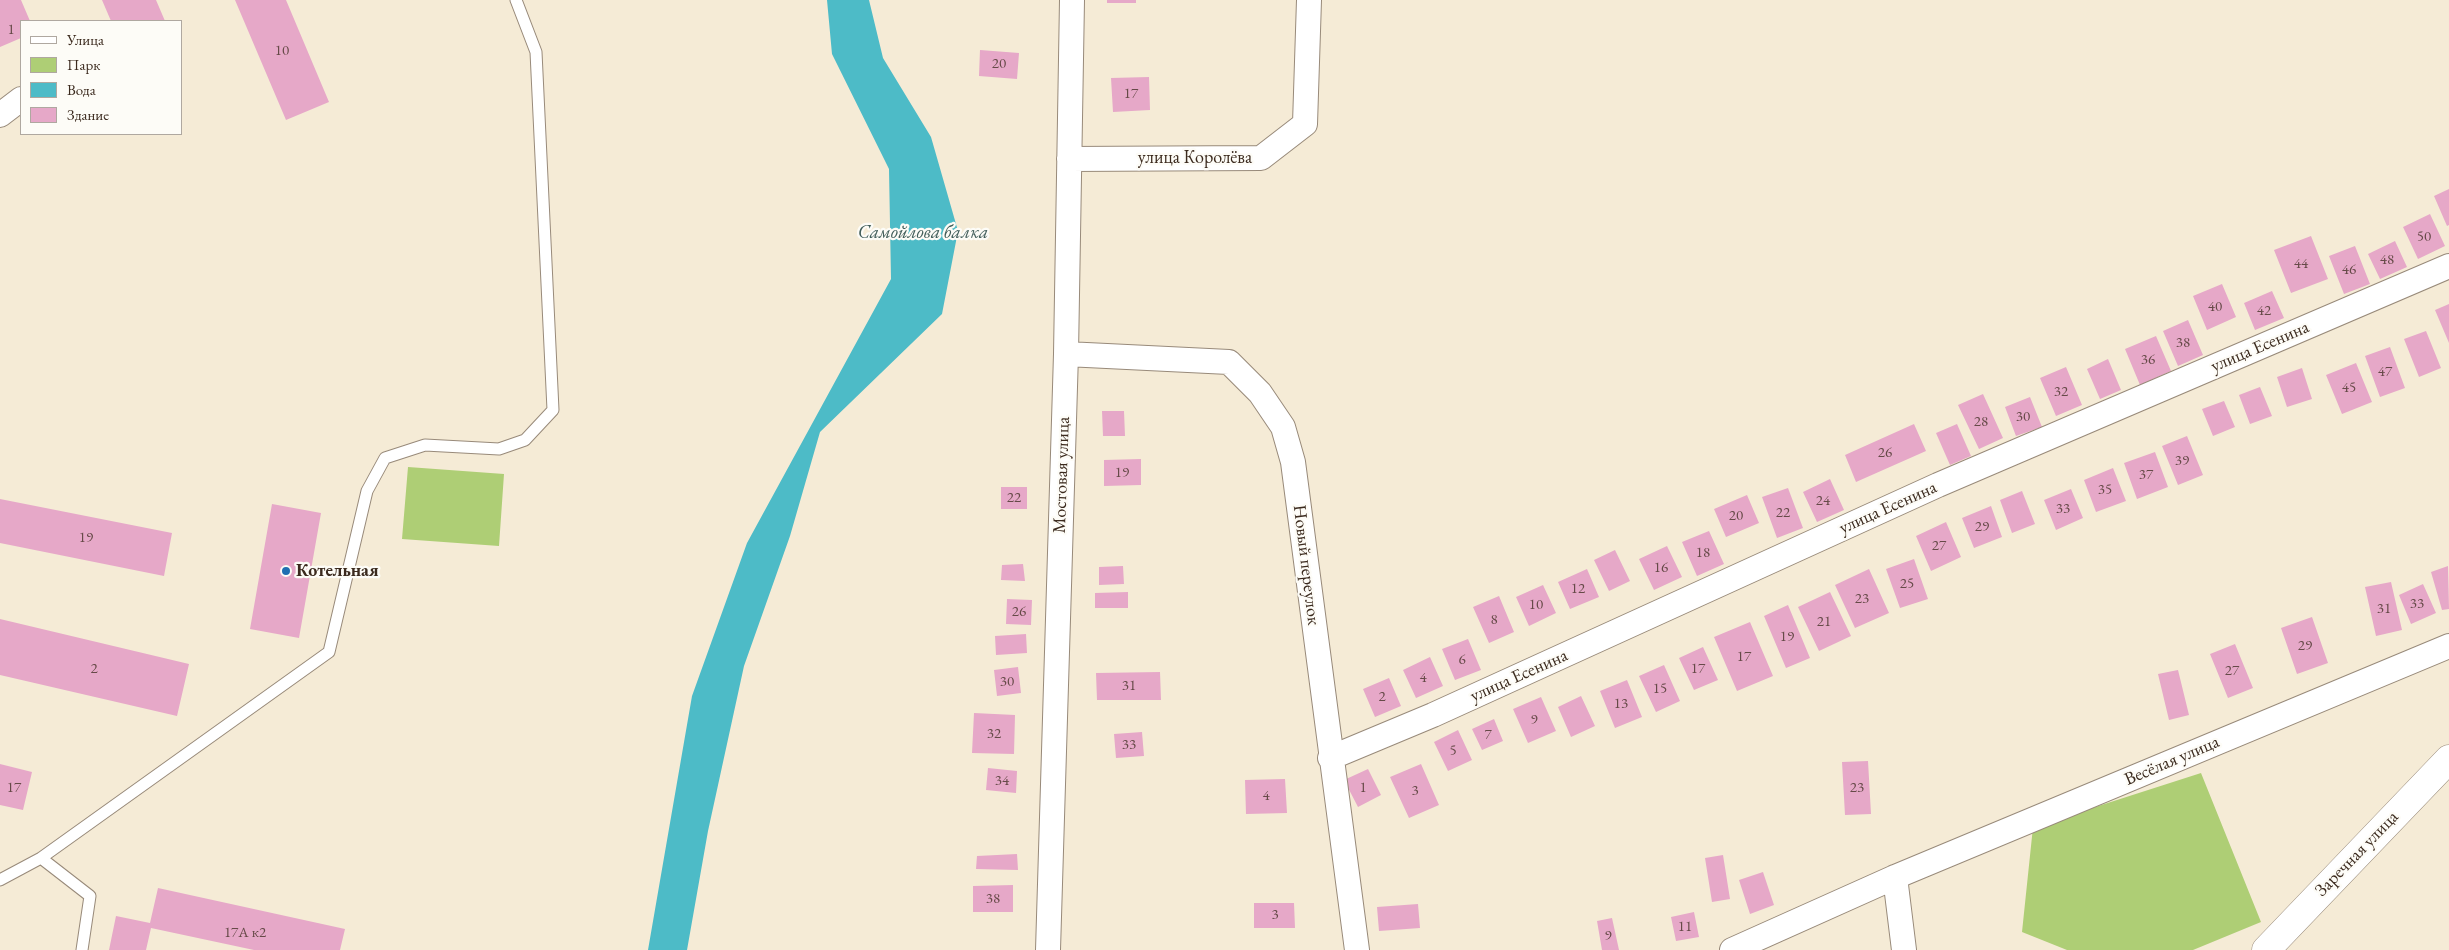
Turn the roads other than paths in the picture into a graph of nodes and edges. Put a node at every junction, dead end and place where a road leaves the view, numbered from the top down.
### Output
1 (516, 0) edge
2 (1072, 0) edge
3 (1309, 0) edge
4 (20, 100) edge
5 (0, 115) edge
6 (1069, 159) junction
7 (2449, 266) edge
8 (1066, 354) junction
9 (2449, 646) edge
10 (1330, 758) junction
11 (2449, 759) edge
12 (41, 858) junction
13 (1895, 877) junction
14 (0, 880) edge
15 (82, 950) edge
16 (1048, 950) edge
17 (1357, 950) edge
18 (1732, 950) edge
19 (1904, 950) edge
20 (2266, 950) edge

1 - 12 lane
2 - 6 street, Мостовая улица
3 - 6 street, улица Королёва
4 - 5 street
6 - 8 street, Мостовая улица
7 - 10 street, улица Есенина
8 - 10 street, Новый переулок
8 - 16 street, Мостовая улица
9 - 13 street, Весёлая улица
10 - 17 street, Новый переулок
11 - 20 street, Заречная улица
12 - 14 lane
12 - 15 lane
13 - 18 street, Весёлая улица
13 - 19 street

